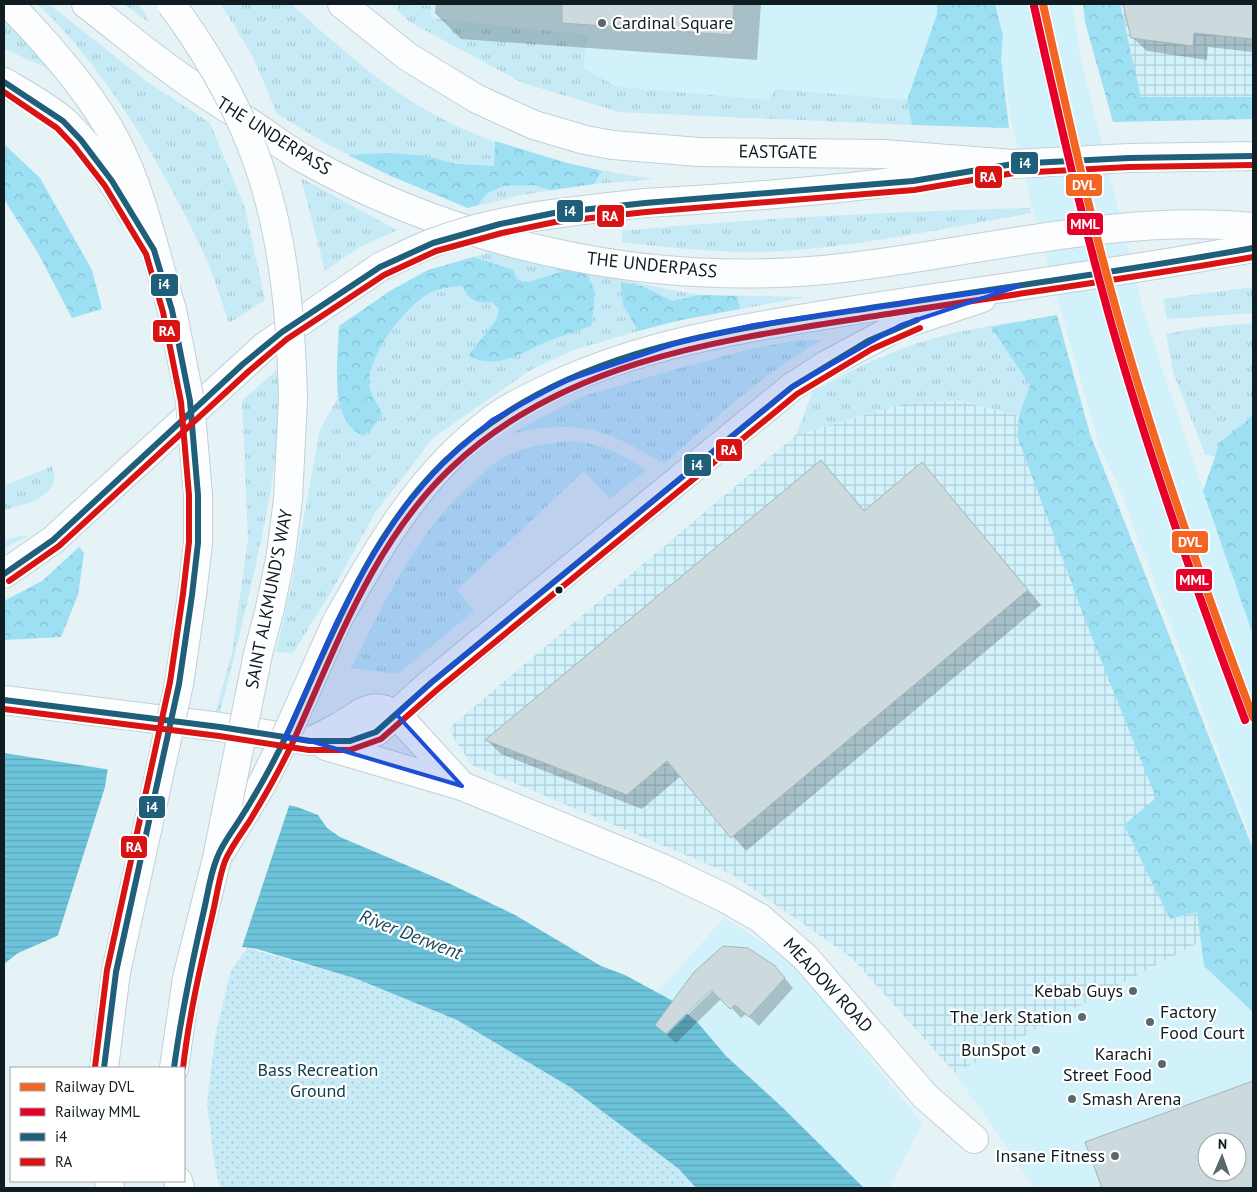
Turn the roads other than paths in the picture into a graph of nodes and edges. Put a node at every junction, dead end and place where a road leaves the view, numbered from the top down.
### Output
1 (9, 4) edge
2 (86, 4) edge
3 (171, 4) edge
4 (342, 4) edge
5 (4, 82) edge
6 (1253, 156) edge
7 (1013, 164) junction
8 (1253, 227) edge
9 (1253, 248) edge
10 (154, 250) junction
11 (1019, 286) junction
12 (4, 574) edge
13 (4, 700) edge
14 (397, 715) junction
15 (310, 741) junction
16 (462, 786) junction
17 (217, 858) junction
18 (104, 1067) edge
19 (174, 1067) edge
20 (974, 1139) dead end

1 - 10 main road
2 - 8 main road, THE UNDERPASS
3 - 17 main road, SAINT ALKMUND'S WAY, bridge
4 - 7 main road, EASTGATE
5 - 10 main road
6 - 7 main road, EASTGATE
7 - 12 main road, bridge
9 - 11 main road
10 - 18 main road, bridge
11 - 14 main road
11 - 17 main road, bridge
13 - 15 main road, MEADOW ROAD
14 - 15 main road, MEADOW ROAD
14 - 16 main road, MEADOW ROAD
15 - 16 main road, MEADOW ROAD
16 - 20 main road, MEADOW ROAD
17 - 19 main road, SAINT ALKMUND'S WAY

